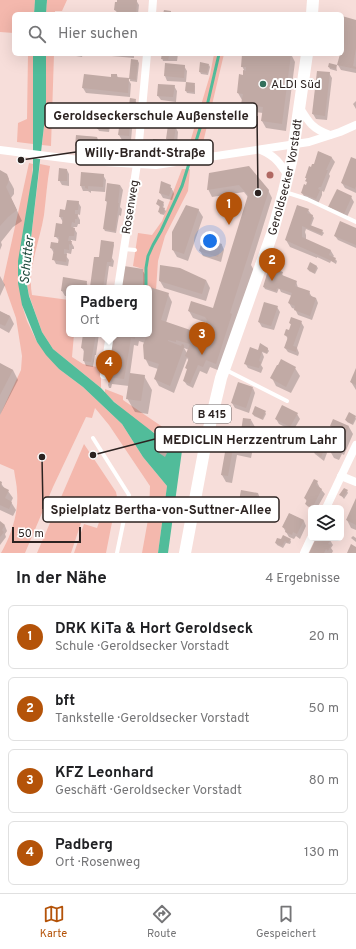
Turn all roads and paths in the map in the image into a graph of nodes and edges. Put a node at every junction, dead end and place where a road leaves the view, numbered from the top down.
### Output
1 (153, 0) edge
2 (313, 0) edge
3 (152, 12) edge
4 (312, 12) edge
5 (148, 56) edge
6 (307, 56) edge
7 (300, 108) junction
8 (356, 125) edge
9 (330, 135) junction
10 (294, 144) junction
11 (0, 150) edge
12 (261, 150) junction
13 (137, 164) junction
14 (288, 176) junction
15 (284, 192) junction
16 (356, 222) edge
17 (124, 249) junction
18 (136, 250) dead end
19 (118, 285) edge
20 (110, 337) edge
21 (224, 368) junction
22 (104, 375) dead end
23 (286, 401) dead end
24 (93, 438) dead end
25 (356, 445) edge
26 (341, 476) junction
27 (356, 482) edge
28 (327, 505) edge
29 (310, 541) edge
30 (117, 553) edge
31 (185, 553) edge
32 (304, 553) edge

1 - 3 street
2 - 4 main road
5 - 13 street, Rosenweg
6 - 7 main road, Geroldsecker Vorstadt / B 415
7 - 9 street
7 - 10 main road, Geroldsecker Vorstadt / B 415
8 - 9 street
9 - 10 street
10 - 12 street
10 - 14 main road, Geroldsecker Vorstadt / B 415
11 - 13 street
12 - 13 street
12 - 14 street
13 - 17 street, Rosenweg
14 - 15 main road, Geroldsecker Vorstadt / B 415
15 - 16 lane
15 - 21 main road, Geroldsecker Vorstadt / B 415
17 - 18 lane
17 - 19 street, Rosenweg
20 - 22 street
21 - 23 lane
21 - 31 main road, Geroldsecker Vorstadt / B 415
24 - 30 lane
25 - 26 street
26 - 27 street
26 - 28 street
29 - 32 street

